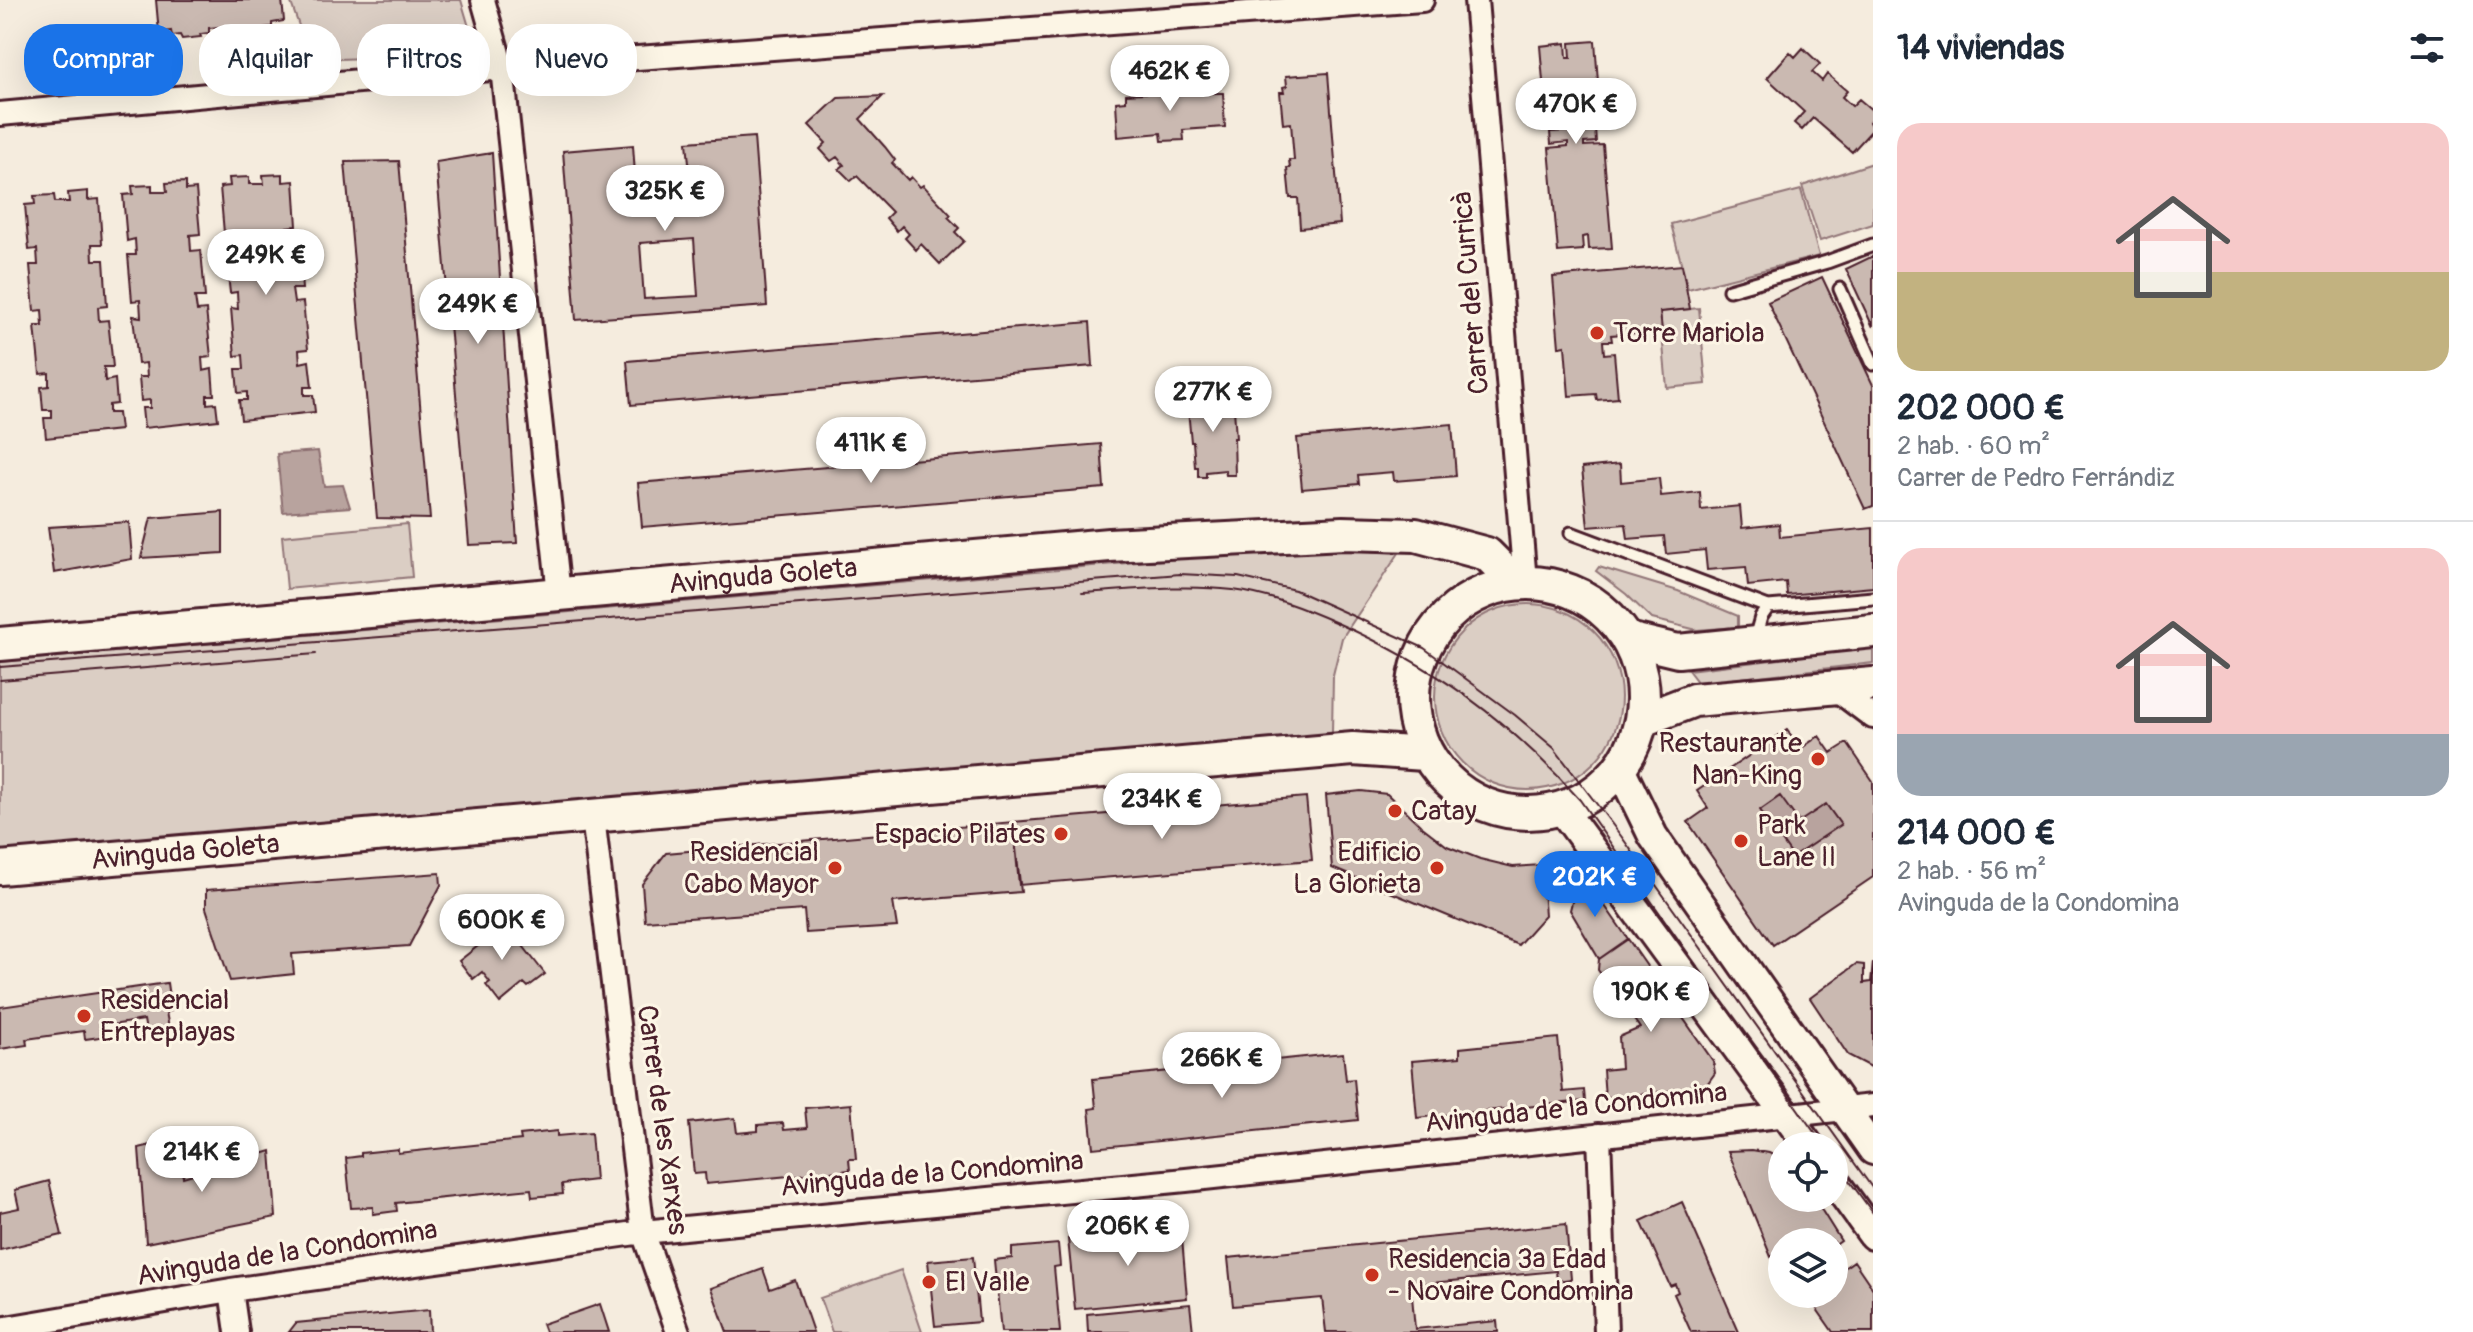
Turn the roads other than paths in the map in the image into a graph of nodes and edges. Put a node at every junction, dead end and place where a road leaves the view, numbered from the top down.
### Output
1 (483, 0) edge
2 (1422, 0) edge
3 (1476, 0) edge
4 (502, 68) junction
5 (0, 114) edge
6 (1873, 245) edge
7 (1840, 289) dead end
8 (1729, 290) dead end
9 (1873, 364) edge
10 (1571, 533) dead end
11 (1520, 582) junction
12 (559, 594) junction
13 (1873, 598) edge
14 (1768, 607) junction
15 (1873, 631) edge
16 (1628, 639) junction
17 (1753, 642) junction
18 (0, 644) edge
19 (1873, 684) edge
20 (1837, 690) junction
21 (1873, 717) edge
22 (1642, 720) junction
23 (1424, 754) junction
24 (1620, 768) junction
25 (1561, 808) junction
26 (593, 817) junction
27 (0, 868) edge
28 (1859, 1108) edge
29 (1787, 1116) junction
30 (1799, 1132) edge
31 (1599, 1135) junction
32 (1873, 1150) edge
33 (1848, 1200) edge
34 (643, 1232) junction
35 (1873, 1235) edge
36 (231, 1290) junction
37 (0, 1329) edge
38 (237, 1332) edge
39 (678, 1332) edge
40 (1606, 1332) edge

1 - 4 street
2 - 4 street
3 - 11 street, Carrer del Curricà
4 - 5 street
4 - 12 street
6 - 8 lane
7 - 9 lane
10 - 14 lane
11 - 12 main road, Avinguda Goleta
11 - 16 main road
11 - 23 main road
12 - 18 main road, Avinguda Goleta
13 - 14 lane
14 - 17 lane
15 - 17 main road
16 - 17 main road
16 - 22 main road
19 - 20 main road
20 - 21 street
20 - 22 main road
22 - 24 main road
23 - 25 main road
23 - 26 main road, Avinguda Goleta
24 - 25 main road
24 - 28 street
25 - 29 street
26 - 27 main road, Avinguda Goleta
26 - 34 street, Carrer de les Xarxes
28 - 29 street, Avinguda de la Condomina
28 - 32 street
29 - 30 street
29 - 31 street, Avinguda de la Condomina
31 - 34 street, Avinguda de la Condomina
31 - 40 street
33 - 35 street
34 - 36 street, Avinguda de la Condomina
34 - 39 street, Carrer de les Xarxes
36 - 37 street, Avinguda de la Condomina
36 - 38 street

